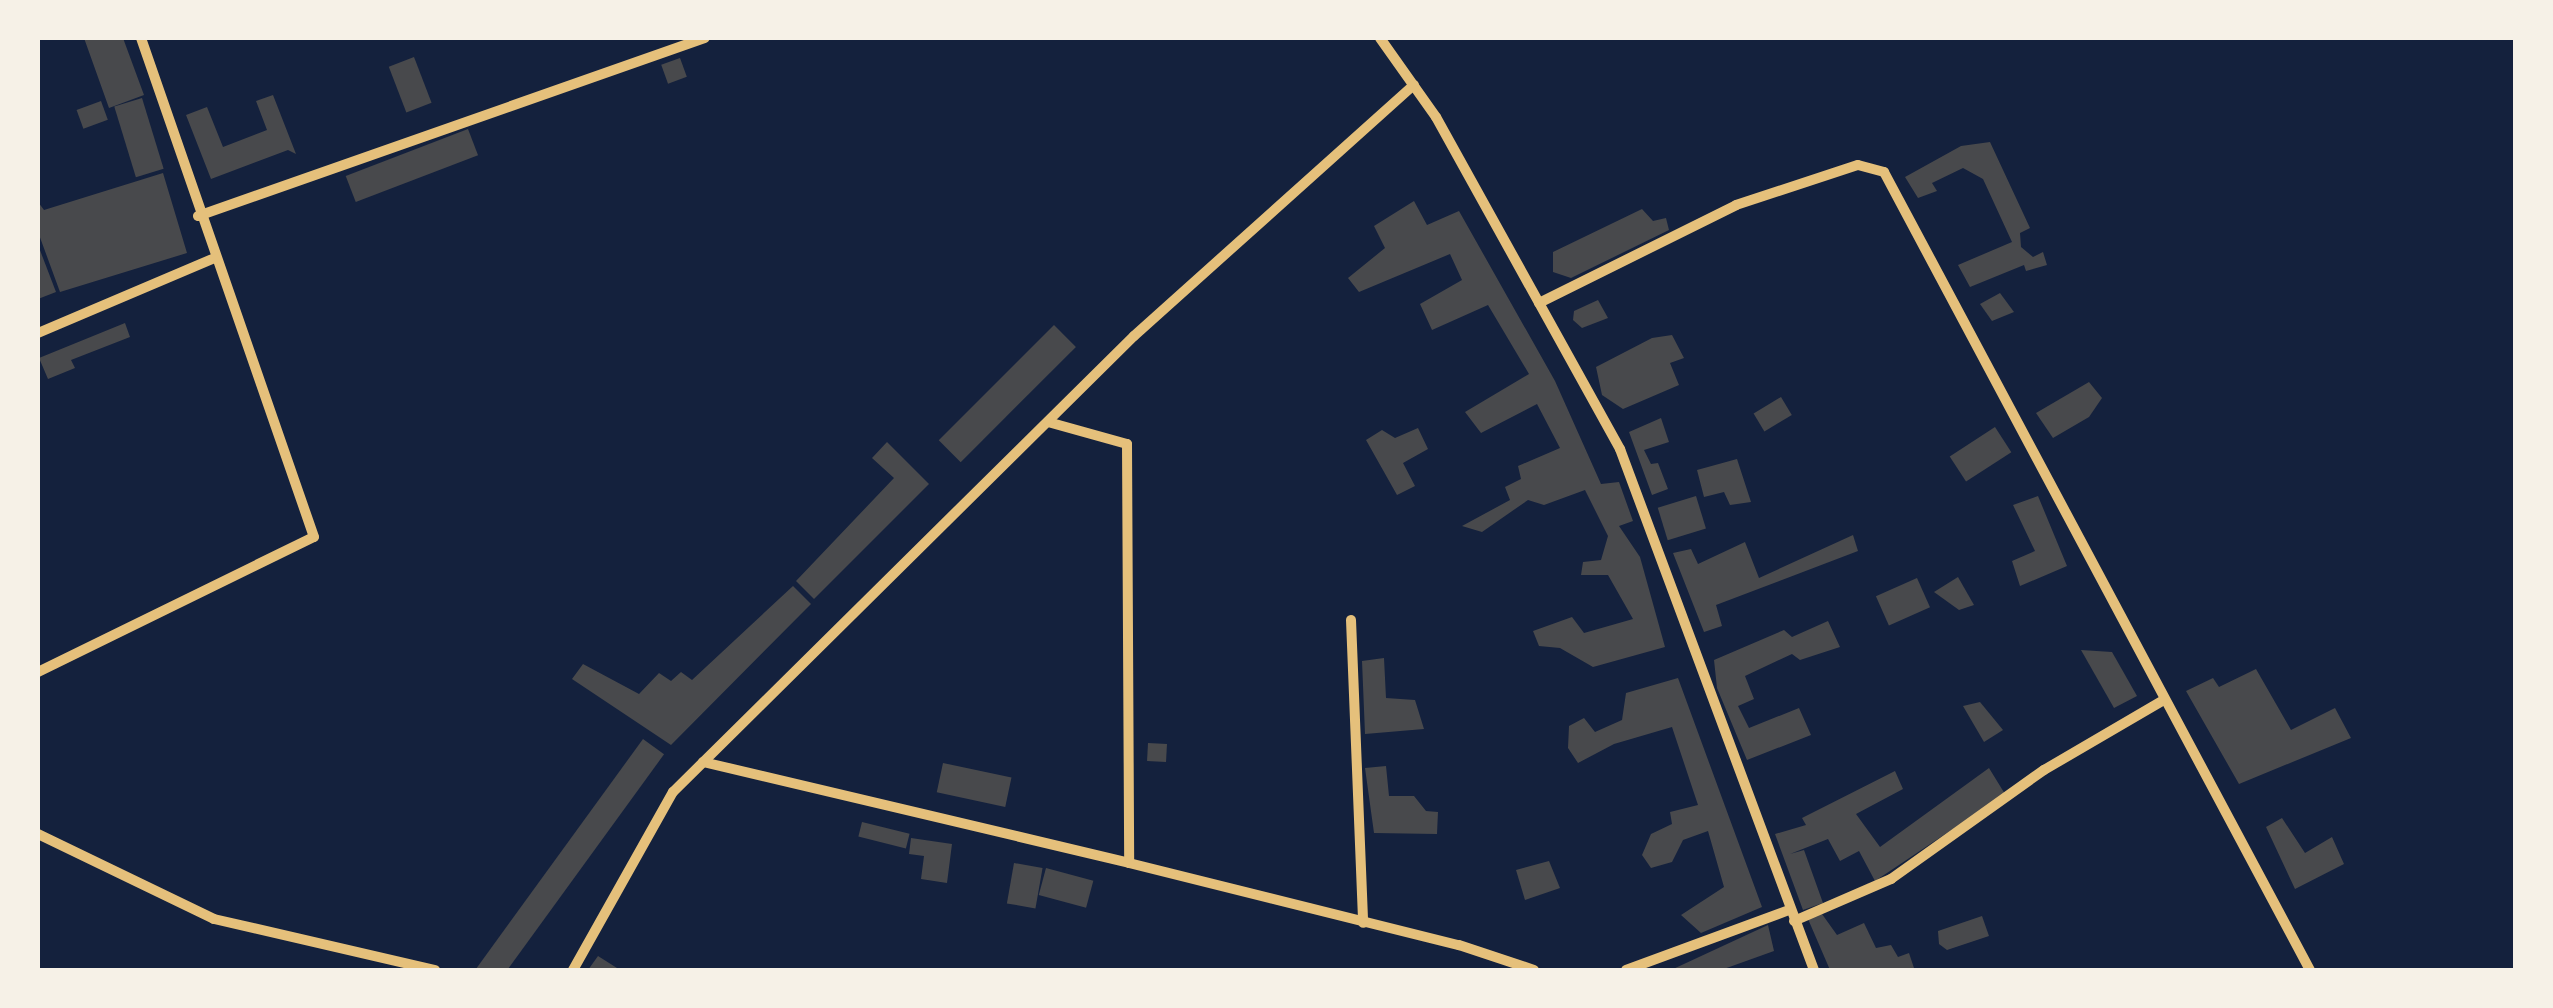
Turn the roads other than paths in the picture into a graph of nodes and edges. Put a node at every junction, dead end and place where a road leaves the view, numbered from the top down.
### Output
1 (142, 38) edge
2 (706, 38) edge
3 (1380, 38) edge
4 (1414, 86) junction
5 (198, 216) junction
6 (215, 258) junction
7 (1539, 303) junction
8 (38, 333) edge
9 (1048, 422) junction
10 (1351, 620) dead end
11 (38, 672) edge
12 (2162, 701) junction
13 (704, 762) junction
14 (38, 834) edge
15 (1129, 863) junction
16 (1792, 916) junction
17 (1364, 923) junction
18 (435, 970) edge
19 (573, 970) edge
20 (1534, 970) edge
21 (1626, 970) edge
22 (1814, 970) edge
23 (2310, 970) edge

1 - 5 street
2 - 5 street
3 - 4 street
4 - 7 street
4 - 9 street
5 - 6 street
6 - 8 street
6 - 11 street
7 - 12 street
7 - 16 street
9 - 13 street
9 - 15 street
10 - 17 street
12 - 16 street
12 - 23 street
13 - 15 street
13 - 19 street
14 - 18 street
15 - 17 street
16 - 21 street
16 - 22 street
17 - 20 street

